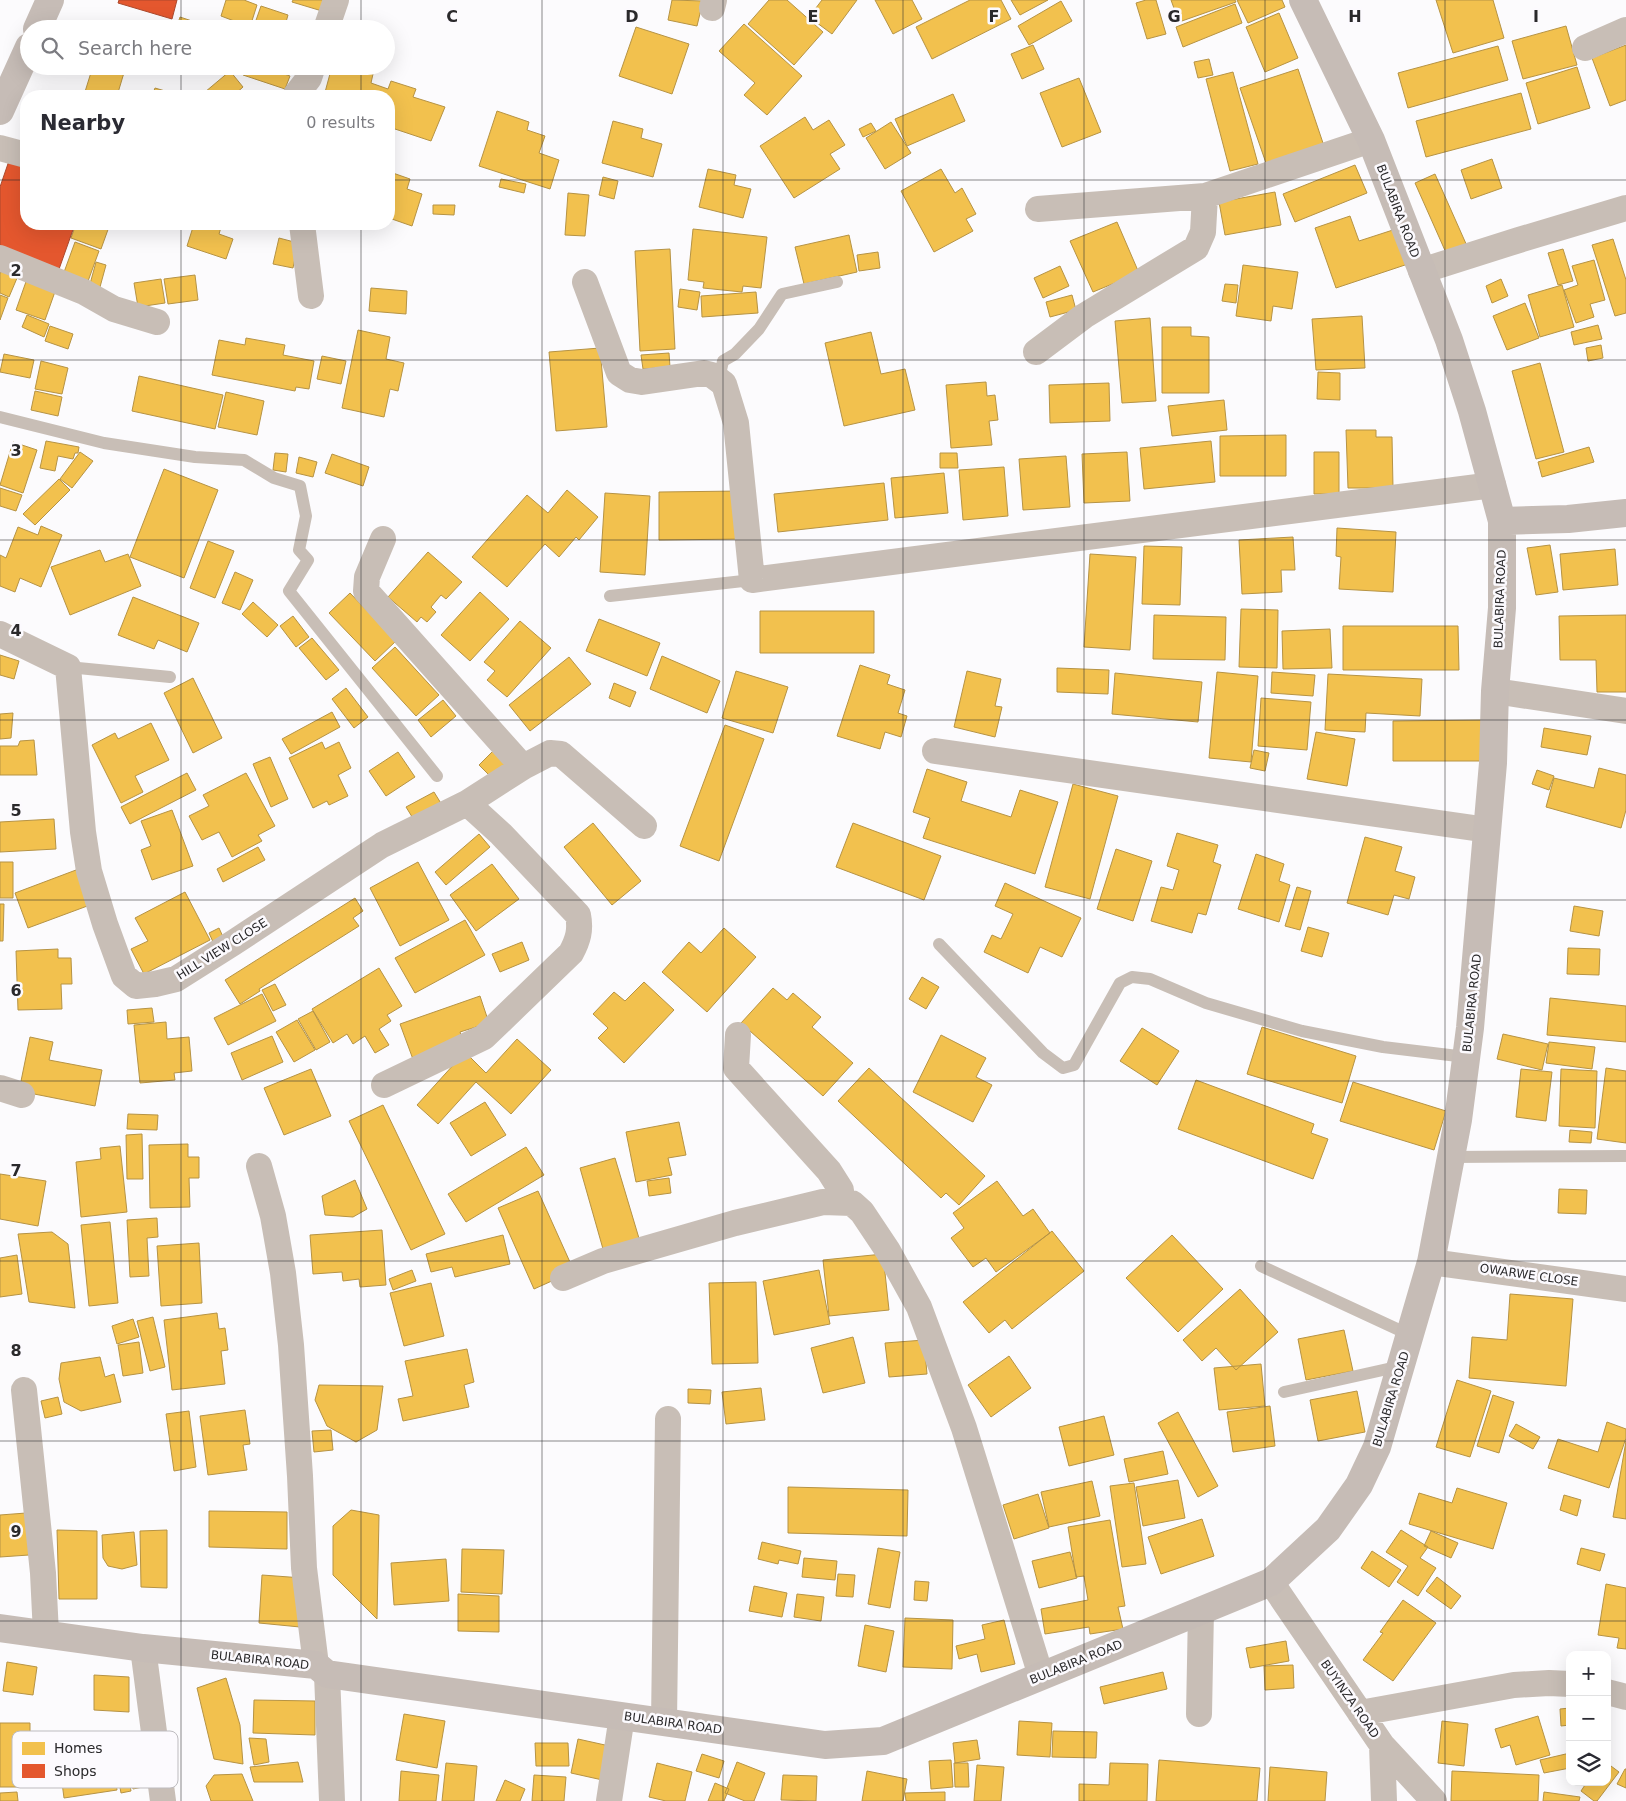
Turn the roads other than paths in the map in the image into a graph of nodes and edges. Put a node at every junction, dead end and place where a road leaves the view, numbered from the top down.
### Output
1 (50, 0) edge
2 (336, 0) edge
3 (1304, 0) edge
4 (41, 20) edge
5 (329, 20) edge
6 (1626, 30) edge
7 (1586, 48) dead end
8 (20, 67) edge
9 (311, 75) edge
10 (300, 90) edge
11 (0, 110) edge
12 (1371, 140) junction
13 (0, 148) edge
14 (20, 153) edge
15 (1204, 196) junction
16 (1626, 208) edge
17 (1038, 209) dead end
18 (303, 230) edge
19 (0, 258) edge
20 (1421, 271) junction
21 (585, 282) dead end
22 (838, 282) dead end
23 (311, 296) dead end
24 (157, 322) dead end
25 (1036, 352) dead end
26 (719, 379) junction
27 (0, 417) edge
28 (1492, 485) junction
29 (1626, 513) edge
30 (1502, 521) junction
31 (383, 539) dead end
32 (752, 580) junction
33 (610, 596) dead end
34 (0, 634) edge
35 (68, 667) junction
36 (170, 677) dead end
37 (1496, 691) junction
38 (1626, 712) edge
39 (935, 751) dead end
40 (523, 767) junction
41 (437, 776) dead end
42 (467, 804) junction
43 (644, 826) dead end
44 (1488, 830) junction
45 (939, 944) dead end
46 (738, 1035) dead end
47 (1466, 1057) junction
48 (384, 1085) dead end
49 (1626, 1156) edge
50 (1451, 1157) junction
51 (259, 1166) dead end
52 (840, 1201) junction
53 (1432, 1262) junction
54 (1261, 1266) dead end
55 (563, 1278) dead end
56 (1626, 1289) edge
57 (1410, 1334) junction
58 (1401, 1366) junction
59 (24, 1390) dead end
60 (1284, 1392) dead end
61 (668, 1419) dead end
62 (1271, 1582) junction
63 (1202, 1610) junction
64 (0, 1628) edge
65 (46, 1634) junction
66 (143, 1648) junction
67 (321, 1670) junction
68 (1041, 1676) junction
69 (1566, 1684) edge
70 (1611, 1693) edge
71 (1626, 1697) edge
72 (1360, 1713) junction
73 (1199, 1714) dead end
74 (622, 1716) junction
75 (664, 1722) junction
76 (153, 1731) edge
77 (1382, 1745) junction
78 (160, 1788) edge
79 (162, 1801) edge
80 (332, 1801) edge
81 (609, 1801) edge
82 (1384, 1801) edge
83 (1434, 1801) edge

1 - 4 street
2 - 5 street
3 - 12 street, BULABIRA ROAD
6 - 7 street
8 - 11 street
9 - 10 street
12 - 15 street
12 - 20 street, BULABIRA ROAD
13 - 14 street
15 - 17 street
15 - 25 street
16 - 20 street
18 - 23 street
19 - 24 street
20 - 28 street, BULABIRA ROAD
21 - 26 street
22 - 26 lane
26 - 32 street
27 - 41 lane
28 - 30 street, BULABIRA ROAD
28 - 32 street
29 - 30 street
30 - 37 street, BULABIRA ROAD
31 - 40 street
32 - 33 lane
34 - 35 street
35 - 36 lane
35 - 42 street, HILL VIEW CLOSE
37 - 38 street
37 - 44 street, BULABIRA ROAD
39 - 44 street
40 - 42 street, HILL VIEW CLOSE
40 - 43 street, HILL VIEW CLOSE
42 - 48 street
44 - 47 street, BULABIRA ROAD
45 - 47 lane
46 - 52 street
47 - 50 street, BULABIRA ROAD
49 - 50 lane
50 - 53 street, BULABIRA ROAD
51 - 67 street
52 - 55 street
52 - 68 street
53 - 56 street, OWARWE CLOSE
53 - 57 street, BULABIRA ROAD
54 - 57 lane
57 - 58 street, BULABIRA ROAD
58 - 60 lane
58 - 62 street, BULABIRA ROAD
59 - 65 street
61 - 75 street
62 - 63 street, BULABIRA ROAD
62 - 72 street, BUYINZA ROAD
63 - 68 street, BULABIRA ROAD
63 - 73 street
64 - 65 street, BULABIRA ROAD
65 - 66 street, BULABIRA ROAD
66 - 67 street, BULABIRA ROAD
66 - 76 street
67 - 74 street, BULABIRA ROAD
67 - 80 street
68 - 75 street, BULABIRA ROAD
69 - 72 street
70 - 71 street
72 - 77 street, BUYINZA ROAD
74 - 75 street, BULABIRA ROAD
74 - 81 street
77 - 82 street, BUYINZA ROAD
77 - 83 street
78 - 79 street

